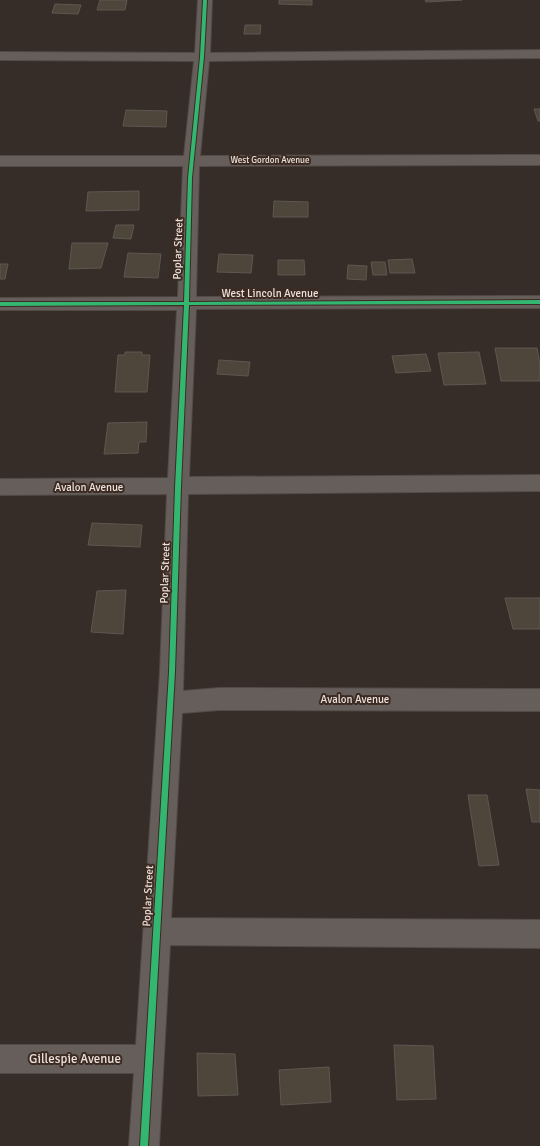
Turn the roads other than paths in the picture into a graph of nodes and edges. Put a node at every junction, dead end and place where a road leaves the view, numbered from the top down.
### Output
1 (205, 0) edge
2 (540, 54) edge
3 (0, 56) edge
4 (202, 57) junction
5 (540, 160) edge
6 (0, 161) edge
7 (191, 161) junction
8 (540, 302) edge
9 (0, 304) edge
10 (186, 304) junction
11 (540, 483) edge
12 (0, 487) edge
13 (178, 487) junction
14 (540, 700) edge
15 (169, 703) junction
16 (156, 931) junction
17 (540, 934) edge
18 (0, 1059) edge
19 (149, 1059) junction
20 (144, 1146) edge

1 - 4 street, Poplar Street
2 - 4 street
3 - 4 street
4 - 7 street, Poplar Street
5 - 7 street, West Gordon Avenue
6 - 7 street, West Gordon Avenue
7 - 10 street, Poplar Street
8 - 10 street, West Lincoln Avenue
9 - 10 street, West Lincoln Avenue
10 - 13 street, Poplar Street
11 - 13 street, Avalon Avenue
12 - 13 street, Avalon Avenue
13 - 15 street, Poplar Street
14 - 15 street, Avalon Avenue
15 - 16 street, Poplar Street
16 - 17 street
16 - 19 street, Poplar Street
18 - 19 street, Gillespie Avenue
19 - 20 street, Poplar Street

